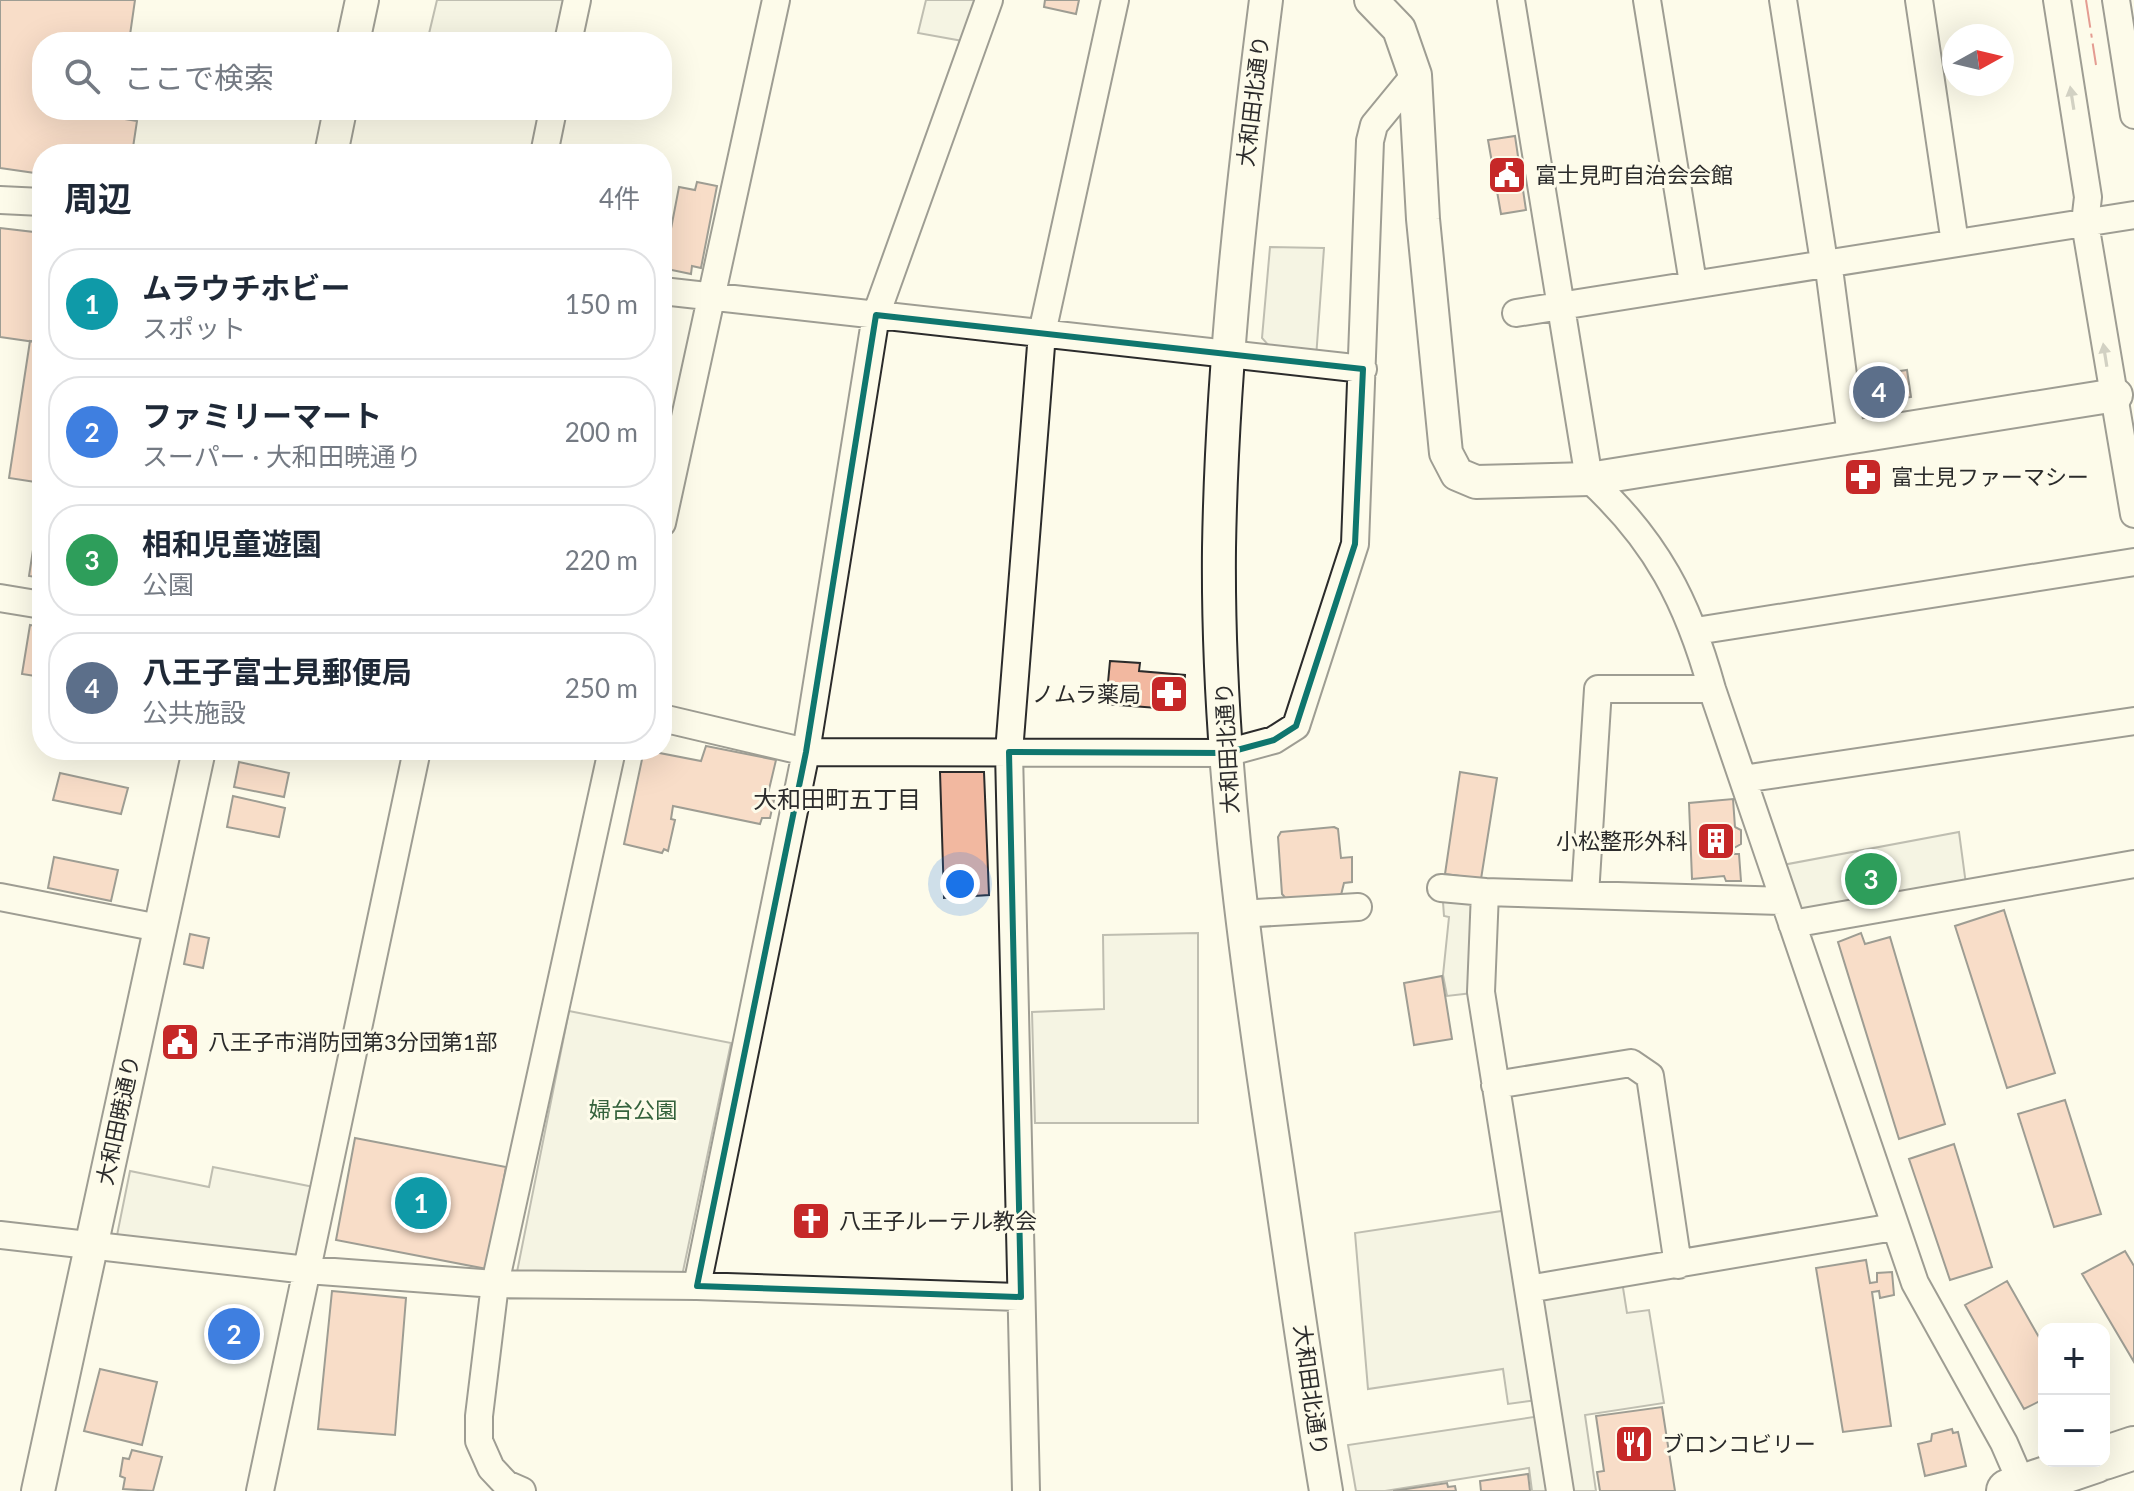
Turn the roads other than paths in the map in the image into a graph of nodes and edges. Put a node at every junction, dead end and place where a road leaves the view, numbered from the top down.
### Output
1 (362, 0) edge
2 (577, 0) edge
3 (776, 0) edge
4 (989, 0) edge
5 (1115, 0) edge
6 (1266, 0) edge
7 (1371, 0) edge
8 (1511, 0) edge
9 (1647, 0) edge
10 (1783, 0) edge
11 (1919, 0) edge
12 (2057, 0) edge
13 (2116, 0) edge
14 (355, 32) edge
15 (570, 32) edge
16 (1415, 75) junction
17 (2134, 115) edge
18 (338, 120) edge
19 (551, 120) edge
20 (333, 144) edge
21 (546, 144) edge
22 (0, 200) edge
23 (32, 202) edge
24 (2134, 215) edge
25 (2085, 223) junction
26 (1955, 243) junction
27 (1826, 262) junction
28 (1693, 283) junction
29 (672, 292) edge
30 (711, 297) junction
31 (1558, 305) junction
32 (1516, 313) dead end
33 (876, 315) junction
34 (1042, 333) junction
35 (1228, 354) junction
36 (1363, 369) junction
37 (2116, 395) junction
38 (1851, 436) junction
39 (672, 477) edge
40 (1589, 479) junction
41 (2134, 514) edge
42 (2134, 562) edge
43 (0, 598) edge
44 (32, 603) edge
45 (1696, 631) junction
46 (1712, 689) junction
47 (672, 720) edge
48 (2134, 721) edge
49 (806, 752) junction
50 (1009, 752) junction
51 (1226, 753) junction
52 (197, 760) edge
53 (415, 760) edge
54 (610, 760) edge
55 (1743, 779) junction
56 (2134, 864) edge
57 (1441, 888) dead end
58 (1485, 892) junction
59 (1585, 895) junction
60 (0, 897) edge
61 (1358, 907) dead end
62 (1788, 912) junction
63 (1240, 914) junction
64 (159, 928) junction
65 (1495, 1085) junction
66 (1894, 1227) junction
67 (0, 1235) edge
68 (90, 1248) junction
69 (1678, 1265) junction
70 (307, 1270) junction
71 (495, 1284) junction
72 (697, 1286) junction
73 (1528, 1289) junction
74 (1021, 1297) junction
75 (2134, 1448) edge
76 (2110, 1456) edge
77 (2080, 1467) edge
78 (2019, 1489) edge
79 (38, 1491) edge
80 (260, 1491) edge
81 (522, 1491) edge
82 (1026, 1491) edge
83 (1326, 1491) edge
84 (1560, 1491) edge

1 - 14 street
2 - 15 street
3 - 30 street
4 - 33 street
5 - 34 street
6 - 35 street, 大和田北通り
7 - 16 street
8 - 31 street
9 - 28 street
10 - 27 street
11 - 26 street
25 -> 12 street
13 - 17 street
16 - 36 street
16 - 40 street
18 - 20 street
19 - 21 street
22 - 23 street
24 - 25 street
25 - 26 street
37 -> 25 street
26 - 27 street
27 - 28 street
27 - 38 street
28 - 31 street
29 - 30 street
30 - 33 street
30 - 39 street
31 - 32 street
31 - 40 street
33 - 34 street
33 - 49 street
34 - 35 street
34 - 50 street
35 - 36 street
35 - 51 street, 大和田北通り
36 - 51 street
37 - 38 street
37 - 41 street
38 - 40 street
40 - 45 street
42 - 45 street
43 - 44 street
45 - 46 street
46 - 55 street
46 - 59 street
47 - 49 street
48 - 55 street
49 - 50 street
49 - 72 street
50 - 51 street
50 - 74 street
51 - 63 street, 大和田北通り
52 - 64 street, 大和田暁通り
53 - 70 street
54 - 71 street
55 - 62 street
56 - 62 street
57 - 58 street
58 - 59 street
58 - 65 street
59 - 62 street
60 - 64 street
61 - 63 street
62 - 66 street
63 - 83 street, 大和田北通り
64 - 68 street, 大和田暁通り
65 - 69 street
65 - 73 street
66 - 69 street
66 - 78 street
67 - 68 street
68 - 70 street
68 - 79 street, 大和田暁通り
69 - 73 street
70 - 71 street
70 - 80 street
71 - 72 street
71 - 81 street
72 - 74 street
73 - 84 street
74 - 82 street
75 - 76 highway
77 - 78 highway

